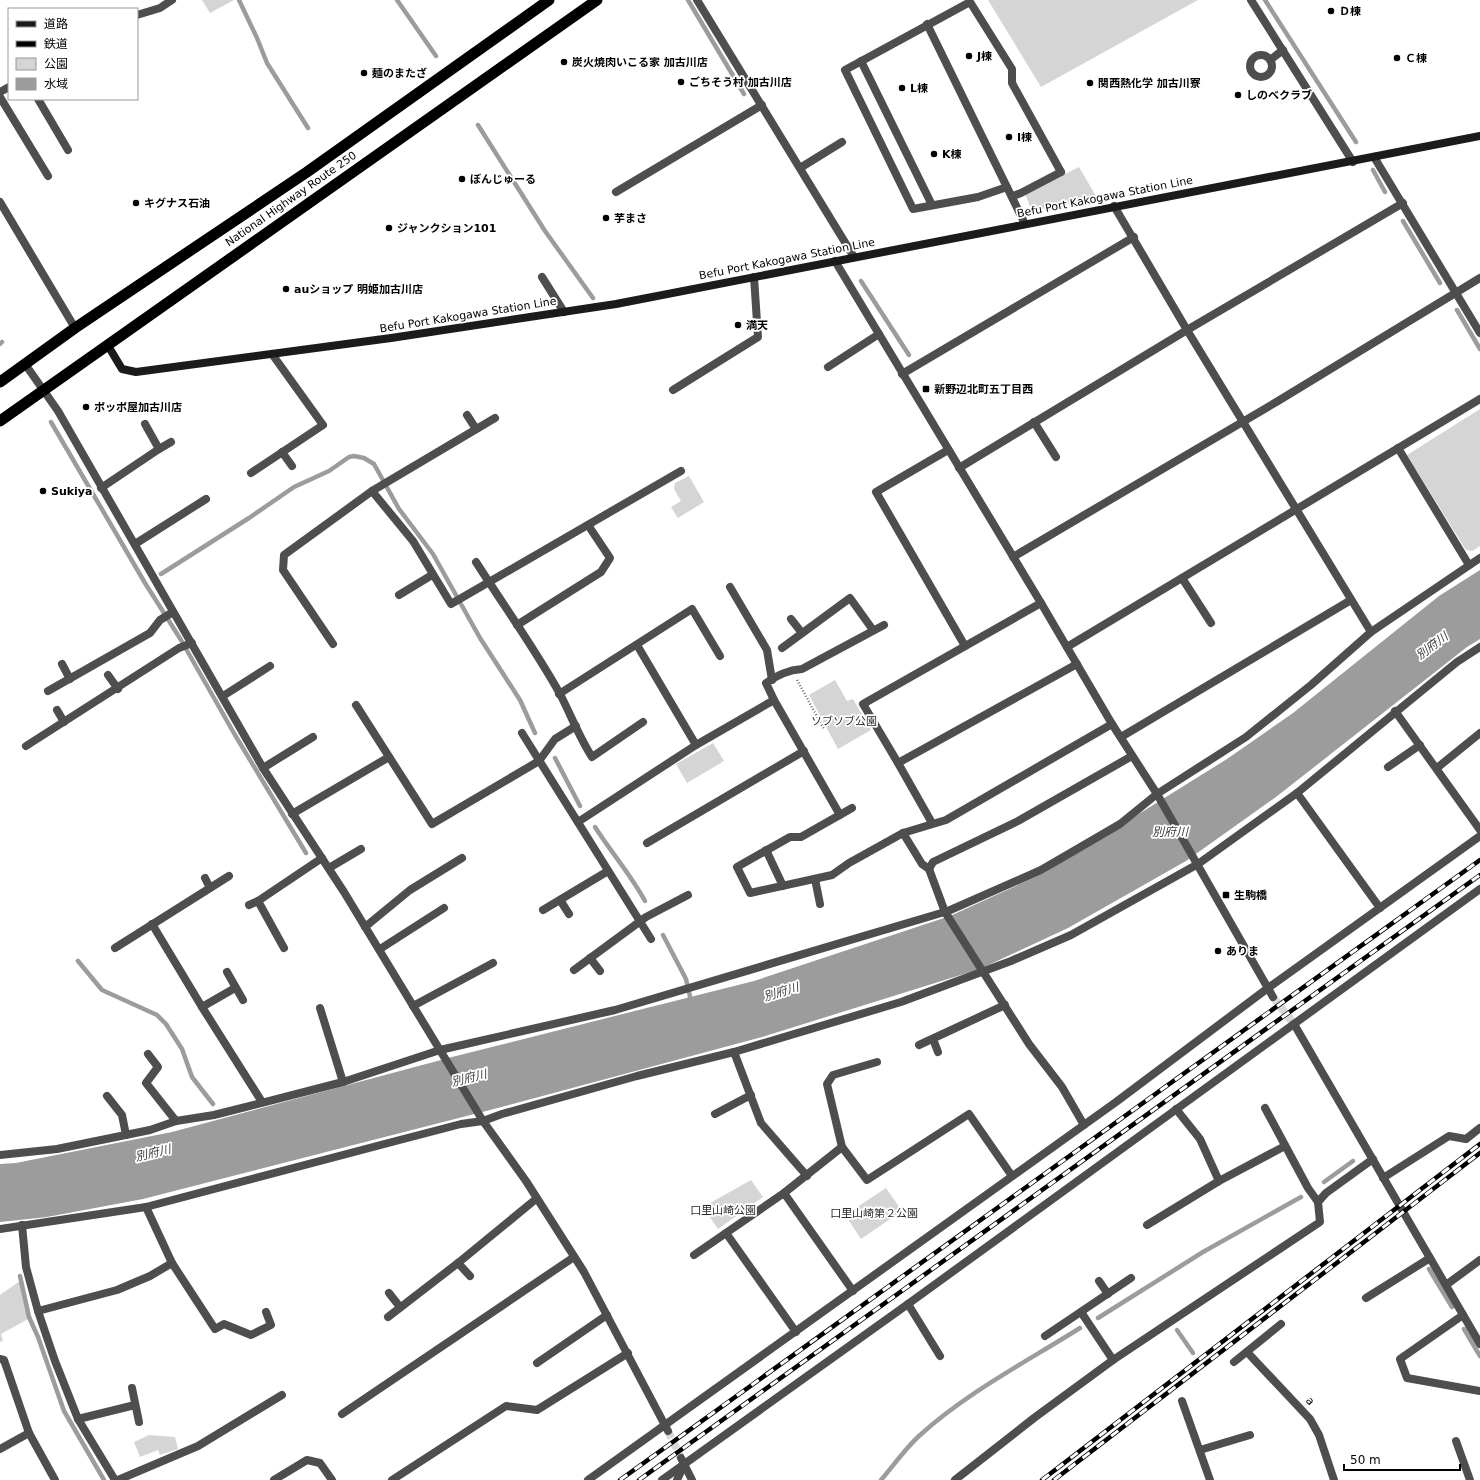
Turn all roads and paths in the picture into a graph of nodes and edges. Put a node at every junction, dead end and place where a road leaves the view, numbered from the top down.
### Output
1 (172, 0) edge
2 (549, 0) edge
3 (597, 0) edge
4 (697, 0) edge
5 (1251, 0) edge
6 (138, 15) edge
7 (927, 24) junction
8 (1283, 50) junction
9 (1270, 60) dead end
10 (861, 61) junction
11 (0, 97) edge
12 (39, 100) edge
13 (762, 105) junction
14 (1480, 136) edge
15 (842, 142) dead end
16 (68, 150) dead end
17 (1374, 157) junction
18 (1353, 162) junction
19 (800, 168) junction
20 (48, 176) dead end
21 (1007, 187) junction
22 (616, 192) dead end
23 (1013, 196) junction
24 (0, 202) edge
25 (1403, 203) junction
26 (932, 205) junction
27 (1114, 206) junction
28 (1025, 224) junction
29 (1134, 237) junction
30 (854, 258) junction
31 (835, 261) junction
32 (542, 277) dead end
33 (754, 277) junction
34 (1480, 278) edge
35 (1456, 292) junction
36 (564, 312) junction
37 (74, 328) junction
38 (1186, 330) junction
39 (1480, 333) edge
40 (880, 334) junction
41 (107, 344) junction
42 (272, 354) junction
43 (25, 364) junction
44 (828, 366) dead end
45 (902, 374) junction
46 (0, 382) edge
47 (44, 390) junction
48 (673, 390) dead end
49 (1480, 399) edge
50 (467, 415) dead end
51 (495, 418) dead end
52 (0, 421) edge
53 (1243, 421) junction
54 (1034, 422) junction
55 (145, 424) dead end
56 (476, 429) junction
57 (171, 442) dead end
58 (1398, 448) junction
59 (159, 449) junction
60 (948, 450) junction
61 (282, 452) junction
62 (1056, 457) dead end
63 (292, 466) dead end
64 (959, 468) junction
65 (682, 472) dead end
66 (251, 474) dead end
67 (101, 488) junction
68 (372, 491) junction
69 (206, 500) dead end
70 (1296, 510) junction
71 (588, 525) junction
72 (135, 544) junction
73 (1013, 557) junction
74 (1480, 558) edge
75 (476, 562) dead end
76 (1469, 565) junction
77 (432, 575) junction
78 (1182, 578) junction
79 (489, 582) junction
80 (730, 587) dead end
81 (399, 595) dead end
82 (1351, 600) junction
83 (1041, 603) junction
84 (171, 613) junction
85 (792, 619) dead end
86 (1211, 623) dead end
87 (884, 624) dead end
88 (517, 625) junction
89 (873, 630) junction
90 (1371, 632) junction
91 (802, 634) junction
92 (334, 644) dead end
93 (637, 645) junction
94 (186, 646) junction
95 (965, 646) junction
96 (1067, 647) junction
97 (1480, 647) edge
98 (782, 648) dead end
99 (720, 656) dead end
100 (62, 664) dead end
101 (1077, 664) junction
102 (270, 666) dead end
103 (792, 670) junction
104 (108, 675) dead end
105 (70, 679) junction
106 (772, 680) junction
107 (118, 689) junction
108 (48, 691) dead end
109 (559, 694) junction
110 (223, 696) junction
111 (774, 700) junction
112 (356, 705) dead end
113 (57, 710) dead end
114 (1395, 712) junction
115 (64, 722) junction
116 (643, 722) dead end
117 (1112, 724) junction
118 (576, 726) junction
119 (824, 729) dead end
120 (522, 733) dead end
121 (1480, 733) edge
122 (313, 737) dead end
123 (1121, 737) junction
124 (1420, 745) junction
125 (26, 746) dead end
126 (696, 746) junction
127 (804, 751) junction
128 (1132, 756) junction
129 (389, 757) junction
130 (541, 758) junction
131 (898, 763) junction
132 (1388, 767) dead end
133 (263, 768) junction
134 (1437, 768) junction
135 (1297, 793) junction
136 (1157, 794) junction
137 (852, 808) dead end
138 (292, 814) junction
139 (840, 815) junction
140 (578, 822) junction
141 (932, 823) junction
142 (1480, 830) edge
143 (904, 833) junction
144 (1480, 836) edge
145 (647, 844) dead end
146 (361, 849) dead end
147 (766, 850) junction
148 (322, 858) junction
149 (462, 858) dead end
150 (1198, 864) junction
151 (328, 868) junction
152 (929, 869) junction
153 (608, 872) junction
154 (229, 876) dead end
155 (205, 878) dead end
156 (815, 879) junction
157 (783, 886) junction
158 (210, 888) junction
159 (1480, 889) edge
160 (688, 895) dead end
161 (560, 900) junction
162 (258, 901) junction
163 (820, 904) dead end
164 (249, 905) dead end
165 (444, 908) dead end
166 (1380, 908) junction
167 (544, 910) dead end
168 (945, 912) junction
169 (570, 914) dead end
170 (643, 919) junction
171 (152, 924) junction
172 (364, 927) junction
173 (651, 940) dead end
174 (115, 948) dead end
175 (284, 948) dead end
176 (380, 950) junction
177 (590, 958) junction
178 (492, 963) dead end
179 (574, 970) dead end
180 (600, 971) dead end
181 (227, 972) dead end
182 (983, 972) junction
183 (235, 988) junction
184 (1268, 988) junction
185 (1273, 997) tunnel mouth
186 (243, 1000) dead end
187 (1005, 1005) junction
188 (413, 1006) junction
189 (202, 1007) junction
190 (320, 1008) dead end
191 (1294, 1024) junction
192 (933, 1039) junction
193 (919, 1045) dead end
194 (440, 1050) junction
195 (734, 1052) junction
196 (938, 1052) dead end
197 (148, 1054) dead end
198 (877, 1062) dead end
199 (343, 1082) junction
200 (751, 1095) junction
201 (107, 1096) dead end
202 (262, 1102) junction
203 (1265, 1108) dead end
204 (1176, 1109) junction
205 (715, 1114) dead end
206 (176, 1121) junction
207 (483, 1121) junction
208 (1084, 1125) junction
209 (1480, 1128) edge
210 (126, 1135) junction
211 (1286, 1146) junction
212 (842, 1147) junction
213 (0, 1155) edge
214 (1373, 1159) junction
215 (807, 1176) junction
216 (1012, 1176) junction
217 (1383, 1178) junction
218 (1219, 1181) junction
219 (784, 1192) junction
220 (536, 1199) junction
221 (1316, 1199) junction
222 (146, 1207) junction
223 (22, 1225) junction
224 (1147, 1225) dead end
225 (0, 1229) edge
226 (726, 1233) junction
227 (694, 1255) dead end
228 (574, 1257) junction
229 (1430, 1258) junction
230 (1480, 1260) edge
231 (172, 1263) junction
232 (458, 1263) junction
233 (470, 1276) dead end
234 (1131, 1278) dead end
235 (1099, 1281) dead end
236 (1446, 1285) junction
237 (853, 1291) junction
238 (390, 1293) dead end
239 (1108, 1294) junction
240 (1366, 1298) dead end
241 (908, 1304) junction
242 (400, 1308) junction
243 (38, 1311) junction
244 (266, 1312) dead end
245 (1080, 1312) junction
246 (1463, 1314) junction
247 (607, 1315) junction
248 (388, 1317) dead end
249 (1281, 1324) dead end
250 (796, 1332) junction
251 (1045, 1336) dead end
252 (1480, 1344) edge
253 (1247, 1352) junction
254 (628, 1353) junction
255 (940, 1356) dead end
256 (0, 1359) edge
257 (1112, 1360) junction
258 (1234, 1362) dead end
259 (538, 1363) dead end
260 (132, 1388) dead end
261 (1480, 1391) edge
262 (282, 1395) dead end
263 (1182, 1402) dead end
264 (135, 1405) junction
265 (342, 1414) dead end
266 (78, 1419) junction
267 (139, 1422) dead end
268 (666, 1427) junction
269 (29, 1433) junction
270 (1250, 1435) dead end
271 (1456, 1441) dead end
272 (0, 1449) edge
273 (1200, 1450) junction
274 (682, 1461) junction
275 (55, 1480) edge
276 (116, 1480) edge
277 (274, 1480) edge
278 (332, 1480) edge
279 (392, 1480) edge
280 (588, 1480) edge
281 (662, 1480) edge
282 (677, 1480) edge
283 (692, 1480) edge
284 (955, 1480) edge
285 (1210, 1480) edge
286 (1334, 1480) edge
287 (1470, 1480) edge

1 - 6 street
2 - 37 highway, National Highway Route 250
3 - 41 highway, National Highway Route 250
4 - 13 street
5 - 8 street
7 - 10 street
7 - 21 street
7 - 23 street
8 - 9 street
8 - 18 street
10 - 26 street
10 - 26 street
11 - 20 street
12 - 16 street
13 - 19 street
13 - 22 street
14 - 17 main road, Befu Port Kakogawa Station Line
15 - 19 street
17 - 18 main road, Befu Port Kakogawa Station Line
17 - 25 street
18 - 27 main road, Befu Port Kakogawa Station Line
19 - 30 street
21 - 23 street
21 - 26 street
23 - 28 street
24 - 37 street
25 - 35 street
25 - 38 street
27 - 28 main road, Befu Port Kakogawa Station Line
27 - 29 street
28 - 30 main road, Befu Port Kakogawa Station Line
29 - 38 street
29 - 45 street
30 - 31 main road, Befu Port Kakogawa Station Line
31 - 33 main road, Befu Port Kakogawa Station Line
31 - 40 street
32 - 36 street
33 - 36 main road, Befu Port Kakogawa Station Line
33 - 48 street
34 - 35 street
35 - 39 street
35 - 53 street
36 - 42 main road, Befu Port Kakogawa Station Line
37 - 43 highway, National Highway Route 250
38 - 53 street
38 - 54 street
40 - 44 street
40 - 45 street
41 - 42 main road, Befu Port Kakogawa Station Line
41 - 47 highway, National Highway Route 250
42 - 61 street
43 - 46 highway, National Highway Route 250
43 - 47 street
45 - 60 street
47 - 52 highway, National Highway Route 250
47 - 67 street
49 - 58 street
50 - 56 street
51 - 56 street
53 - 70 street
53 - 73 street
54 - 62 street
54 - 64 street
55 - 59 street
56 - 68 street
57 - 59 street
58 - 70 street
58 - 76 street
59 - 67 street
60 - 64 street
60 - 95 street
61 - 63 street
61 - 66 street
64 - 73 street
65 - 71 street
67 - 72 street
68 - 77 street
68 - 92 street
69 - 72 street
70 - 78 street
70 - 82 street
71 - 79 street
71 - 88 street
72 - 84 street
73 - 83 street
74 - 76 street
75 - 79 street
76 - 90 street
77 - 79 street
77 - 81 street
78 - 86 street
78 - 96 street
79 - 88 street
80 - 106 street
82 - 90 street
82 - 123 street
83 - 95 street
83 - 96 street
84 - 94 street
84 - 105 street
85 - 91 street
87 - 89 street
88 - 109 street
89 - 91 street
89 - 103 street
90 - 136 street
91 - 98 street
93 - 99 street
93 - 109 street
93 - 126 street
94 - 107 street
94 - 110 street
95 - 131 street
96 - 101 street
97 - 114 street
100 - 105 street
101 - 117 street
101 - 131 street
102 - 110 street
103 - 106 street
103 - 119 path
104 - 107 street
105 - 108 street
106 - 111 street
107 - 115 street
109 - 118 street
110 - 133 street
111 - 126 street
111 - 127 street
112 - 129 street
113 - 115 street
114 - 124 street
114 - 135 street
115 - 125 street
116 - 118 street
117 - 123 street
117 - 141 street
118 - 130 street
120 - 130 street
121 - 134 street
122 - 133 street
123 - 128 street
124 - 132 street
124 - 134 street
126 - 140 street
127 - 139 street
127 - 145 street
128 - 136 street
128 - 152 street
129 - 130 street
129 - 138 street
130 - 140 street
131 - 141 street
133 - 138 street
134 - 142 street
135 - 150 street
135 - 166 street
136 - 150 street
136 - 168 street
137 - 139 street
138 - 148 street
139 - 147 street
140 - 153 street
141 - 143 street
143 - 152 street
143 - 156 street
144 - 166 street
146 - 151 street
147 - 157 street
147 - 157 street
148 - 151 street
148 - 162 street
149 - 172 street
150 - 182 street
150 - 184 street
151 - 172 street
152 - 168 street
153 - 161 street
153 - 170 street
154 - 158 street
155 - 158 street
156 - 157 street
156 - 163 street
158 - 171 street
159 - 191 street
160 - 170 street
161 - 167 street
161 - 169 street
162 - 164 street
162 - 175 street
165 - 176 street
166 - 184 street
168 - 182 street
168 - 194 street
170 - 173 street
170 - 177 street
171 - 174 street
171 - 189 street
172 - 176 street
176 - 188 street
177 - 179 street
177 - 180 street
178 - 188 street
181 - 183 street
182 - 187 street
182 - 195 street
183 - 186 street
183 - 189 street
184 - 185 street
184 - 208 street
187 - 192 street
187 - 208 street
188 - 194 street
189 - 202 street
190 - 199 street
191 - 204 street
191 - 214 street
192 - 193 street
192 - 196 street
194 - 199 street
194 - 207 street
195 - 200 street
195 - 207 street
197 - 206 street
198 - 212 street
199 - 202 street
200 - 205 street
200 - 215 street
201 - 210 street
202 - 206 street
203 - 211 street
204 - 218 street
204 - 241 street
206 - 210 street
207 - 220 street
207 - 222 street
208 - 216 street
209 - 217 street
210 - 213 street
211 - 218 street
211 - 221 street
212 - 215 street
212 - 216 street
214 - 217 street
214 - 221 street
215 - 219 street
216 - 237 street
217 - 229 street
218 - 224 street
219 - 226 street
219 - 237 street
220 - 228 street
220 - 232 street
221 - 257 street
222 - 223 street
222 - 231 street
223 - 225 street
223 - 243 street
226 - 227 street
226 - 250 street
228 - 247 street
228 - 265 street
229 - 236 street
229 - 240 street
230 - 236 street
231 - 243 street
231 - 244 street
232 - 233 street
232 - 242 street
234 - 239 street
235 - 239 street
236 - 246 street
237 - 250 street
238 - 242 street
239 - 245 street
241 - 255 street
241 - 274 street
242 - 248 street
243 - 266 street
245 - 251 street
245 - 257 street
246 - 252 street
246 - 261 street
247 - 254 street
247 - 259 street
249 - 253 street
250 - 268 street
253 - 258 street
253 - 286 street, a
254 - 268 street
254 - 279 street
256 - 269 street
257 - 284 street
260 - 264 street
262 - 276 street
263 - 273 street
264 - 266 street
264 - 267 street
266 - 276 street
268 - 280 street
269 - 272 street
269 - 275 street
270 - 273 street
271 - 287 street
273 - 285 street
274 - 281 street
274 - 282 street
274 - 283 street
277 - 278 street

